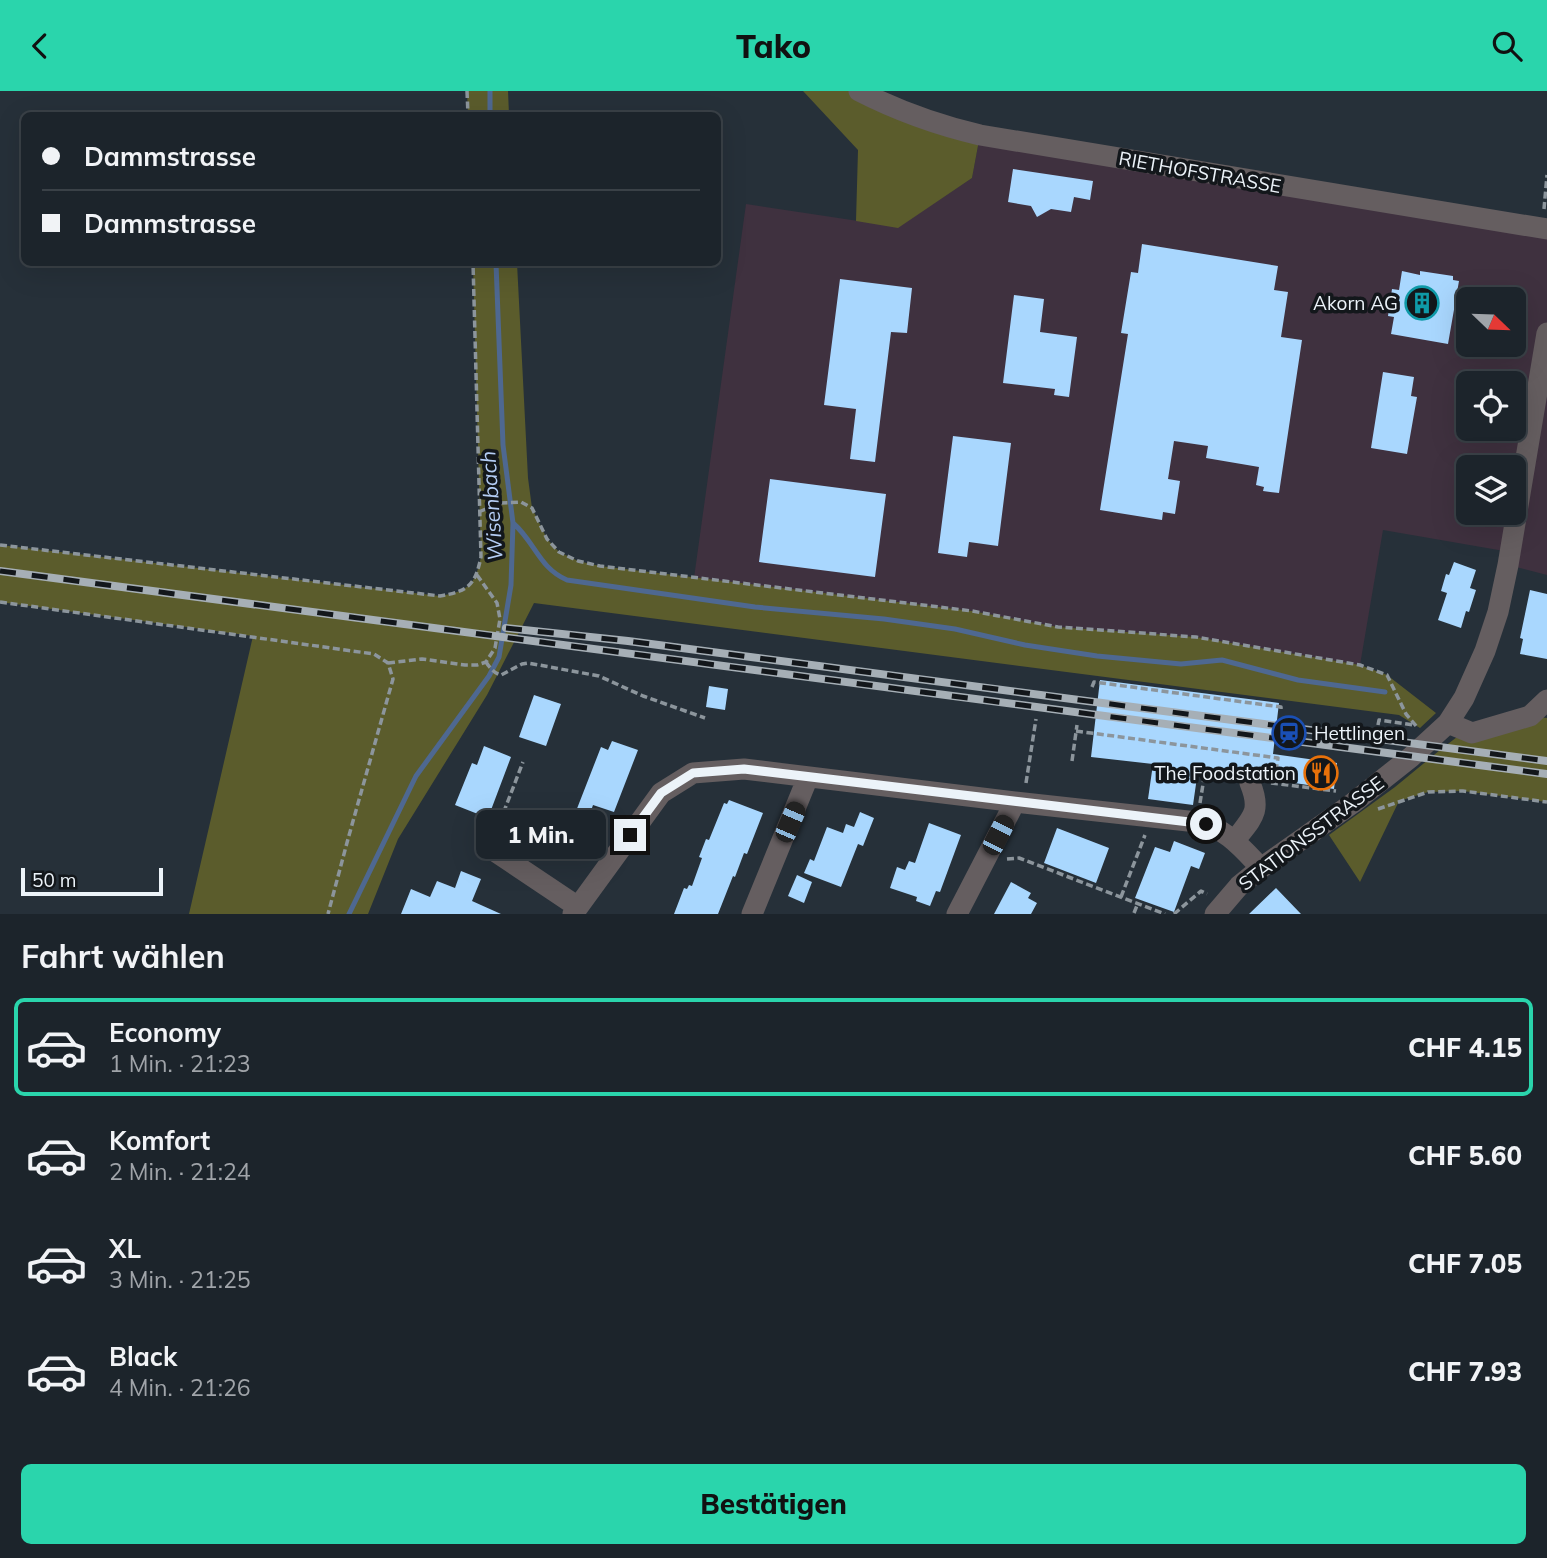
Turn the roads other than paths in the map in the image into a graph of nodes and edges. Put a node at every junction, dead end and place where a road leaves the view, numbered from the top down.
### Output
1 (859, 91) edge
2 (1545, 229) edge
3 (1547, 333) edge
4 (1547, 700) edge
5 (1441, 729) junction
6 (808, 777) junction
7 (1250, 783) road end
8 (1015, 801) junction
9 (1235, 840) junction
10 (490, 848) road end
11 (1261, 869) junction
12 (1213, 905) edge
13 (575, 911) edge
14 (752, 914) edge
15 (957, 914) edge

1 - 2 street, RIETHOFSTRASSE
3 - 5 street, STATIONSSTRASSE
4 - 5 street
5 - 11 street, STATIONSSTRASSE
6 - 8 street
6 - 13 street
6 - 14 street
7 - 9 street
8 - 9 street
8 - 15 street
9 - 11 street
10 - 13 street
11 - 12 street, STATIONSSTRASSE

